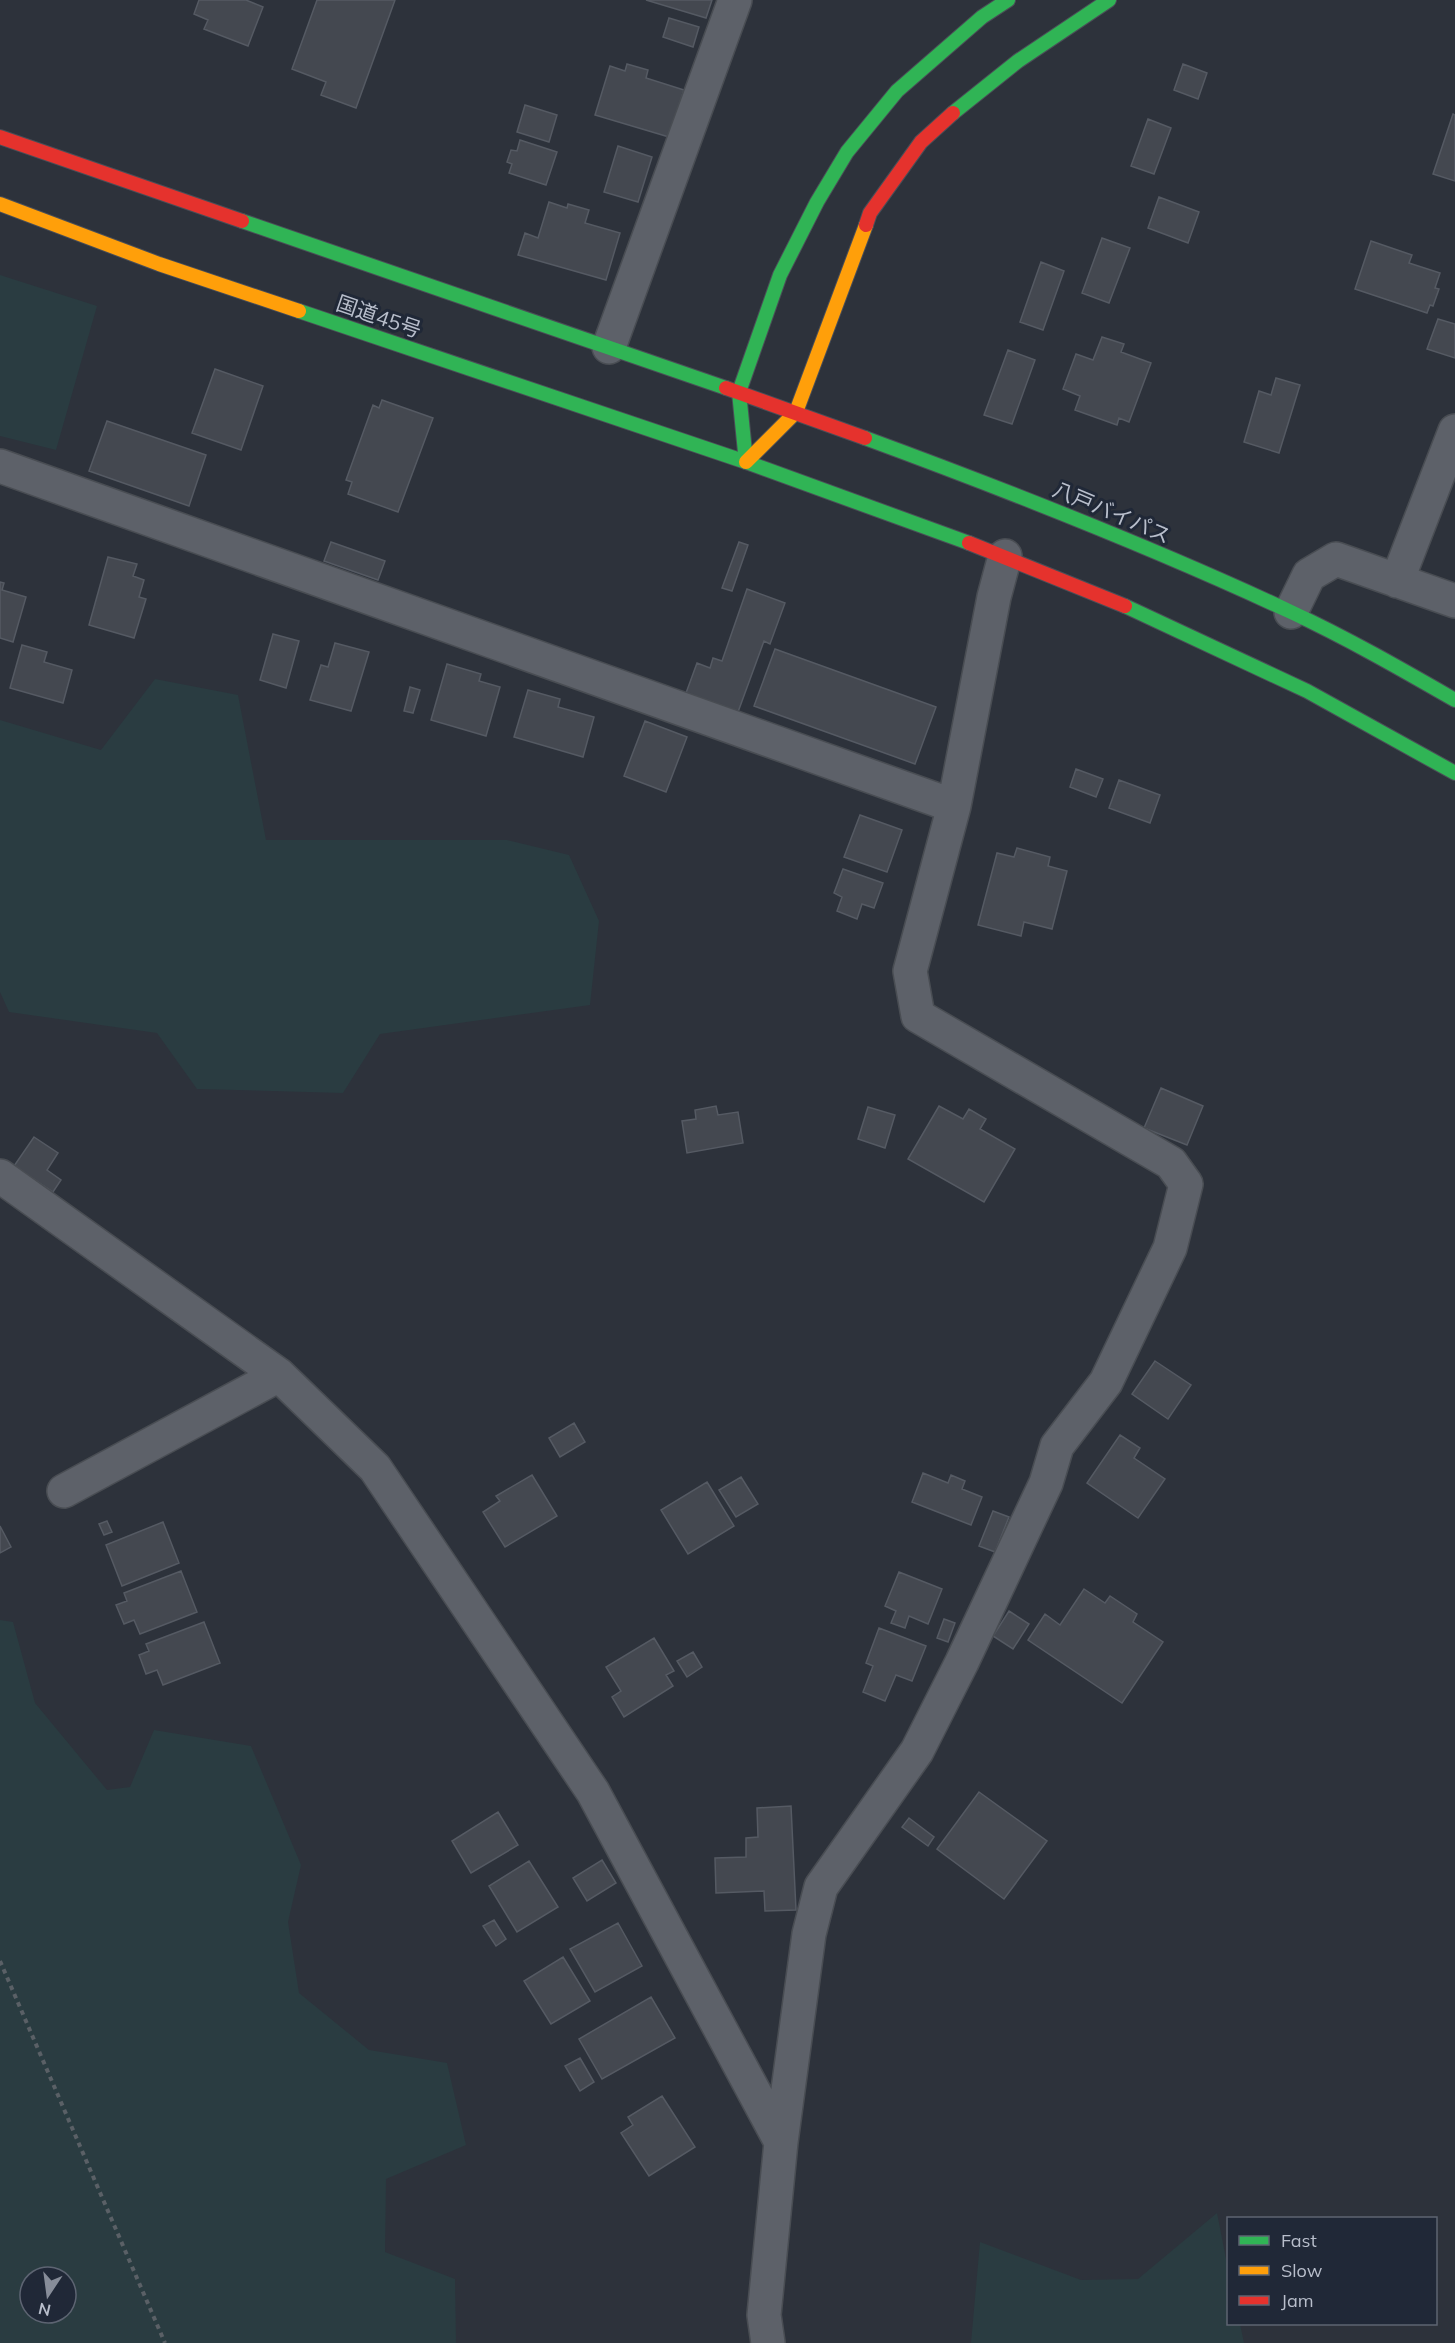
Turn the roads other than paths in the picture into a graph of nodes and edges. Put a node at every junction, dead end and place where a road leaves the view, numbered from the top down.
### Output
1 (735, 0) edge
2 (1008, 0) edge
3 (1109, 0) edge
4 (0, 136) edge
5 (0, 204) edge
6 (609, 347) junction
7 (739, 392) junction
8 (796, 412) junction
9 (1455, 431) edge
10 (746, 462) junction
11 (0, 466) edge
12 (1005, 556) junction
13 (1397, 581) junction
14 (1455, 601) edge
15 (1291, 612) junction
16 (1455, 700) edge
17 (1455, 773) edge
18 (954, 806) junction
19 (0, 1176) edge
20 (279, 1375) junction
21 (64, 1491) dead end
22 (781, 2142) junction
23 (768, 2343) edge

1 - 6 street
2 - 7 highway
3 - 8 highway
4 - 6 highway
5 - 10 highway, 国道45号
6 - 7 highway
7 - 8 highway, 八戸バイパス
7 - 10 highway
8 - 10 highway
8 - 15 highway, 八戸バイパス
9 - 13 street
10 - 12 highway
11 - 18 street
12 - 17 highway
12 - 18 street
13 - 14 street
13 - 15 street
15 - 16 highway, 八戸バイパス
18 - 22 street
19 - 20 street
20 - 21 street
20 - 22 street
22 - 23 street

